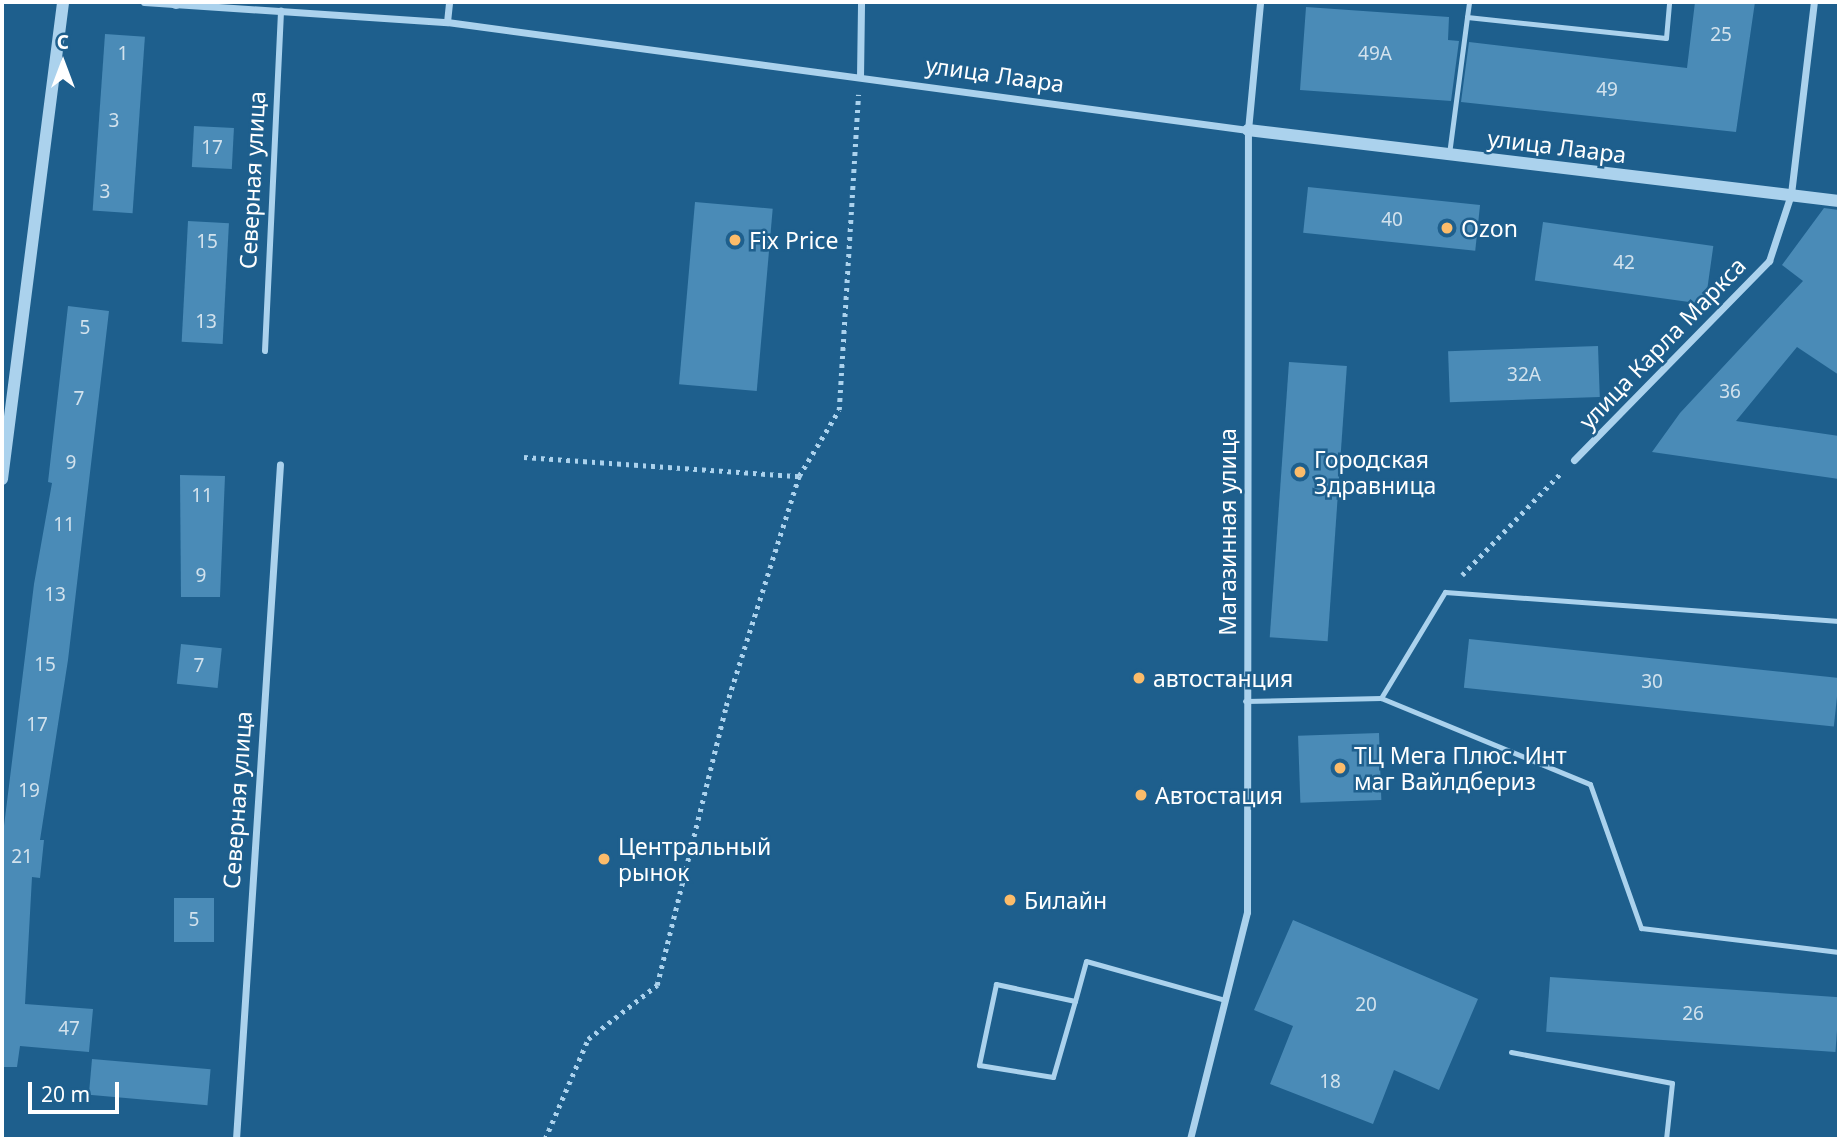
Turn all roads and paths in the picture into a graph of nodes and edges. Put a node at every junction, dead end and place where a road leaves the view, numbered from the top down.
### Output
1 (63, 2) edge
2 (144, 2) edge
3 (176, 2) edge
4 (450, 2) edge
5 (861, 2) edge
6 (1260, 2) edge
7 (1469, 2) edge
8 (1670, 2) edge
9 (1814, 2) edge
10 (281, 10) junction
11 (1466, 17) junction
12 (447, 22) junction
13 (860, 77) junction
14 (1248, 130) junction
15 (1449, 154) junction
16 (1791, 194) junction
17 (1839, 201) edge
18 (265, 351) dead end
19 (524, 457) dead end
20 (1574, 460) joint
21 (280, 464) dead end
22 (799, 476) junction
23 (2, 479) edge
24 (1445, 592) junction
25 (1839, 621) edge
26 (1381, 698) junction
27 (1245, 701) junction
28 (1839, 952) edge
29 (1225, 1000) junction
30 (1075, 1002) junction
31 (1511, 1052) dead end
32 (236, 1139) edge
33 (545, 1139) edge
34 (1190, 1139) edge
35 (1666, 1139) edge

1 - 23 street
2 - 3 street, улица Лаара
3 - 10 street, улица Лаара
4 - 12 street
5 - 13 street
6 - 14 street, Магазинная улица
7 - 11 lane
8 - 11 lane
9 - 16 street, улица Карла Маркса
10 - 12 street, улица Лаара
10 - 18 street, Северная улица
11 - 15 lane
12 - 13 street, улица Лаара
13 - 14 street, улица Лаара
13 - 22 path
14 - 15 street, улица Лаара
14 - 27 street, Магазинная улица
15 - 16 street, улица Лаара
16 - 17 street, улица Лаара
16 - 20 street, улица Карла Маркса
19 - 22 path
20 - 24 path
21 - 32 street, Северная улица
22 - 33 path
24 - 25 lane
24 - 26 lane
26 - 27 lane
26 - 28 lane
27 - 29 street, Магазинная улица
29 - 30 lane
29 - 34 street, Магазинная улица
30 - 30 lane
31 - 35 lane

